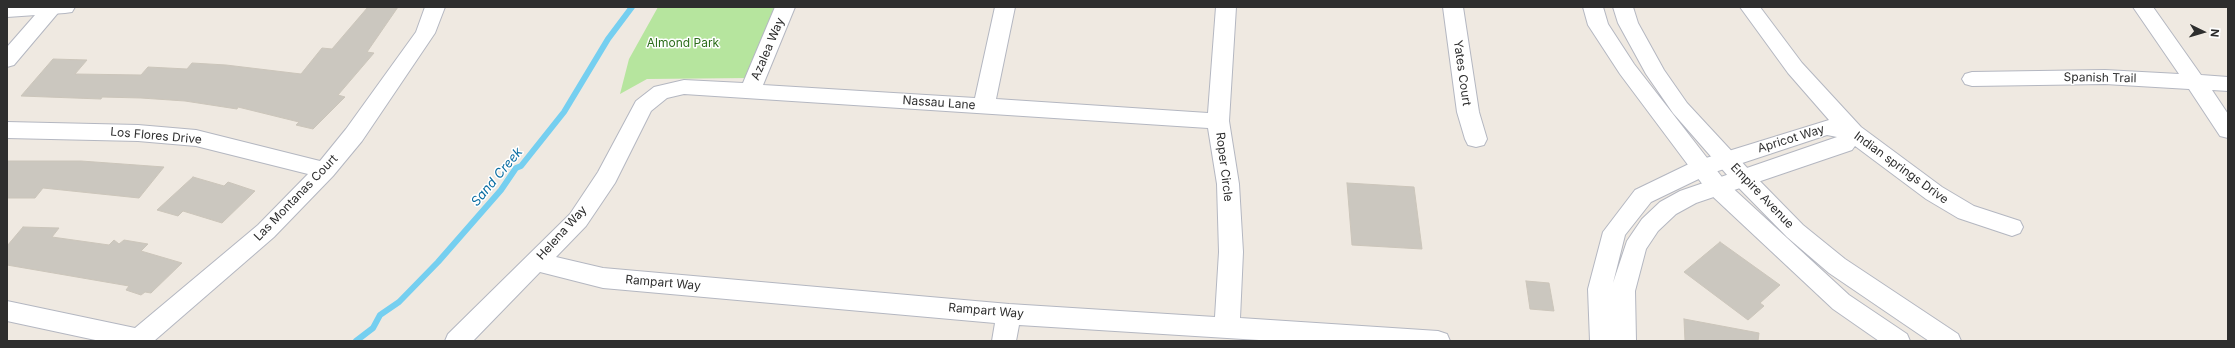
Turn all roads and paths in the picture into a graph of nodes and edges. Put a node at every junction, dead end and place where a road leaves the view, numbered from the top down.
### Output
1 (57, 7) edge
2 (436, 7) edge
3 (785, 7) edge
4 (1006, 7) edge
5 (1226, 7) edge
6 (1453, 7) edge
7 (1593, 7) edge
8 (1623, 7) edge
9 (1750, 7) edge
10 (2143, 7) edge
11 (7, 10) edge
12 (7, 60) edge
13 (1972, 79) dead end
14 (2194, 82) junction
15 (2228, 84) edge
16 (750, 91) junction
17 (661, 92) joint
18 (984, 106) junction
19 (1218, 121) junction
20 (7, 130) edge
21 (2228, 130) edge
22 (1853, 134) junction
23 (1476, 139) dead end
24 (1727, 159) junction
25 (1701, 168) junction
26 (325, 170) junction
27 (1743, 178) junction
28 (1717, 187) junction
29 (2012, 227) dead end
30 (536, 262) junction
31 (7, 312) edge
32 (1009, 314) junction
33 (1227, 327) junction
34 (138, 340) edge
35 (457, 341) edge
36 (1004, 341) edge
37 (1438, 341) edge
38 (1602, 341) edge
39 (1624, 341) edge
40 (1898, 341) edge
41 (1949, 341) edge

1 - 11 street
1 - 12 street
2 - 26 street, Las Montanas Court
3 - 16 street, Azalea Way
4 - 18 street
5 - 19 street, Roper Circle
6 - 23 street, Yates Court
7 - 25 street, Empire Avenue
8 - 24 street, Empire Avenue
9 - 22 street, Indian springs Drive
10 - 14 street
13 - 14 street, Spanish Trail
14 - 15 street, Spanish Trail
14 - 21 street
16 - 17 street, Nassau Lane
16 - 18 street, Nassau Lane
17 - 30 street, Helena Way
18 - 19 street, Nassau Lane
19 - 33 street, Roper Circle
20 - 26 street, Los Flores Drive
22 - 24 street, Apricot Way
22 - 27 street, Apricot Way
22 - 29 street, Indian springs Drive
24 - 25 street, Apricot Way
24 - 27 street, Empire Avenue
25 - 28 street, Empire Avenue
25 - 38 street, Apricot Way
26 - 34 street, Las Montanas Court
27 - 28 street, Apricot Way
27 - 41 street, Empire Avenue
28 - 39 street, Apricot Way
28 - 40 street, Empire Avenue
30 - 32 street, Rampart Way
30 - 35 street, Helena Way
31 - 34 street
32 - 33 street, Rampart Way
32 - 36 street
33 - 37 street, Rampart Way

